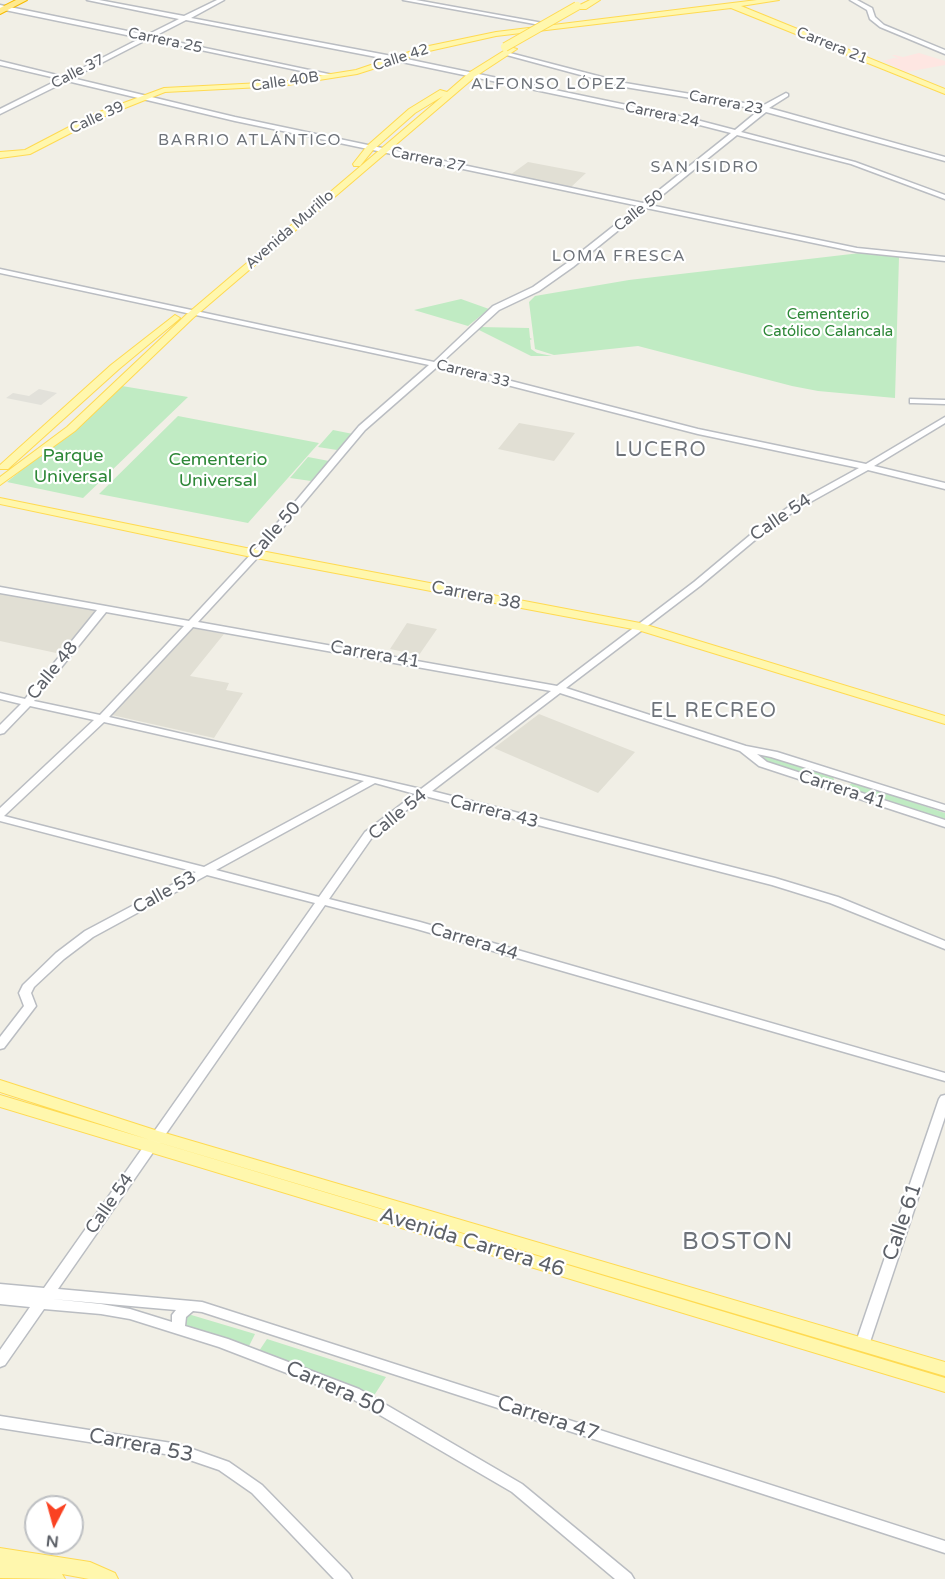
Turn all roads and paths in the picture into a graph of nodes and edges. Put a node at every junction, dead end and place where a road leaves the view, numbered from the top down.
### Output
1 (12, 0) edge
2 (22, 0) edge
3 (90, 0) edge
4 (221, 0) edge
5 (406, 0) edge
6 (596, 0) edge
7 (719, 0) edge
8 (775, 0) edge
9 (787, 0) edge
10 (853, 0) edge
11 (582, 4) edge
12 (734, 6) junction
13 (1, 8) edge
14 (185, 18) junction
15 (561, 27) junction
16 (146, 38) junction
17 (508, 50) junction
18 (945, 53) edge
19 (397, 59) junction
20 (0, 63) edge
21 (10, 66) junction
22 (0, 71) edge
23 (469, 74) junction
24 (330, 75) junction
25 (65, 78) junction
26 (168, 90) joint
27 (945, 92) edge
28 (786, 95) dead end
29 (140, 98) junction
30 (765, 109) junction
31 (0, 112) edge
32 (734, 132) junction
33 (370, 148) junction
34 (383, 150) junction
35 (0, 155) edge
36 (945, 159) edge
37 (945, 197) edge
38 (643, 205) junction
39 (945, 259) edge
40 (0, 271) edge
41 (189, 312) junction
42 (434, 364) junction
43 (914, 401) dead end
44 (945, 402) edge
45 (945, 419) edge
46 (867, 466) junction
47 (0, 471) edge
48 (0, 482) edge
49 (945, 486) edge
50 (0, 501) edge
51 (256, 554) junction
52 (0, 590) edge
53 (104, 608) junction
54 (190, 623) junction
55 (639, 627) junction
56 (558, 689) junction
57 (0, 696) edge
58 (28, 702) junction
59 (102, 719) junction
60 (945, 720) edge
61 (0, 731) edge
62 (747, 753) junction
63 (374, 780) junction
64 (423, 794) junction
65 (945, 808) edge
66 (0, 816) edge
67 (945, 824) edge
68 (205, 871) junction
69 (322, 901) junction
70 (945, 945) edge
71 (0, 1045) edge
72 (945, 1077) edge
73 (0, 1086) edge
74 (945, 1099) edge
75 (0, 1101) edge
76 (154, 1142) junction
77 (0, 1289) edge
78 (43, 1298) junction
79 (0, 1299) edge
80 (148, 1302) joint
81 (191, 1305) junction
82 (178, 1328) junction
83 (862, 1345) junction
84 (0, 1361) edge
85 (945, 1370) edge
86 (945, 1385) edge
87 (0, 1422) edge
88 (945, 1547) edge
89 (0, 1556) edge
90 (0, 1570) edge
91 (103, 1578) edge
92 (55, 1579) edge
93 (344, 1579) edge
94 (626, 1579) edge

1 - 13 highway
2 - 13 highway
3 - 14 street, Carrera 24
4 - 14 street, Calle 37
5 - 15 street
6 - 11 main road, Avenida Murillo
7 - 12 main road, Carrera 21
8 - 12 main road
9 - 12 main road
10 - 18 street
11 - 17 main road, Avenida Murillo
12 - 15 main road, Calle 42
12 - 27 main road, Carrera 21
13 - 16 street, Carrera 25
14 - 16 street, Calle 37
14 - 19 street, Carrera 24
15 - 19 main road, Calle 42
16 - 24 street, Carrera 25
16 - 25 street, Calle 37
17 - 23 main road, Avenida Murillo
17 - 30 street, Carrera 23
19 - 23 street, Carrera 24
19 - 24 main road, Calle 42
20 - 21 street, Carrera 27
21 - 22 street
21 - 25 street, Carrera 27
23 - 32 street, Carrera 24
23 - 33 main road, Avenida Murillo
23 - 34 main road, Avenida Murillo
24 - 26 main road, Calle 40B
25 - 29 street, Carrera 27
25 - 31 street, Calle 37
26 - 29 main road, Calle 39
28 - 30 street, Calle 50
29 - 33 street, Carrera 27
29 - 35 main road, Calle 39
30 - 32 street, Calle 50
30 - 36 street, Carrera 23
32 - 37 street, Carrera 24
32 - 38 street, Calle 50
33 - 34 street, Carrera 27
33 - 41 main road, Avenida Murillo
34 - 38 street, Carrera 27
34 - 41 main road, Avenida Murillo
38 - 39 street, Carrera 27
38 - 42 street, Calle 50
40 - 41 street, Carrera 33
41 - 42 street, Carrera 33
41 - 47 main road, Avenida Murillo
41 - 48 main road, Avenida Murillo
42 - 46 street, Carrera 33
42 - 51 street, Calle 50
43 - 44 street
45 - 46 street, Calle 54
46 - 49 street, Carrera 33
46 - 55 street, Calle 54
50 - 51 main road, Carrera 38
51 - 54 street, Calle 50
51 - 55 main road, Carrera 38
52 - 53 street, Carrera 41
53 - 54 street, Carrera 41
53 - 58 street, Calle 48
54 - 56 street, Carrera 41
54 - 59 street, Calle 50
55 - 56 street, Calle 54
55 - 60 main road, Carrera 38
56 - 62 street, Carrera 41
56 - 64 street, Calle 54
57 - 58 street, Carrera 43
58 - 59 street, Carrera 43
58 - 61 street, Calle 48
59 - 63 street, Carrera 43
59 - 66 street, Calle 50
62 - 65 street, Carrera 41
62 - 67 street, Carrera 41
63 - 64 street, Carrera 43
63 - 68 street, Calle 53
64 - 69 street, Calle 54
64 - 70 street, Carrera 43
66 - 68 street, Carrera 44
68 - 69 street, Carrera 44
68 - 71 street, Calle 53
69 - 72 street, Carrera 44
69 - 76 street, Calle 54
73 - 76 main road, Avenida Carrera 46
74 - 83 street, Calle 61
75 - 76 main road, Avenida Carrera 46
76 - 78 street, Calle 54
76 - 83 main road, Avenida Carrera 46
76 - 86 main road, Avenida Carrera 46
77 - 78 street, Carrera 50
78 - 79 street, Carrera 50
78 - 80 street, Carrera 50
78 - 82 street, Carrera 50
78 - 84 street, Calle 54
80 - 81 street, Carrera 47
81 - 82 street
81 - 88 street, Carrera 47
82 - 94 street, Carrera 50
83 - 85 main road, Avenida Carrera 46
87 - 93 street, Carrera 53
89 - 91 main road
90 - 92 main road

